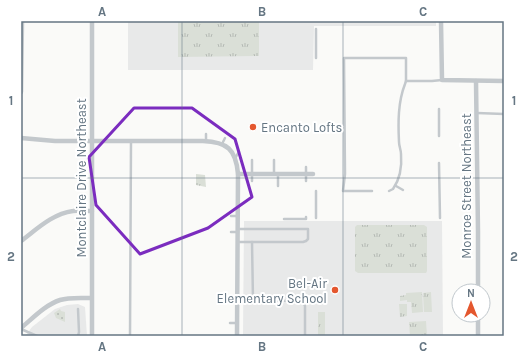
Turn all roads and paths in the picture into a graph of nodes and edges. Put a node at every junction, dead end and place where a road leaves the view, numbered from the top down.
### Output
1 (22, 21) edge
2 (92, 21) edge
3 (441, 21) edge
4 (316, 29) dead end
5 (316, 58) dead end
6 (442, 80) junction
7 (504, 80) edge
8 (406, 81) junction
9 (476, 81) junction
10 (21, 92) edge
11 (439, 109) dead end
12 (477, 113) junction
13 (504, 114) edge
14 (206, 134) dead end
15 (439, 136) dead end
16 (21, 138) edge
17 (225, 138) dead end
18 (92, 141) junction
19 (131, 141) junction
20 (204, 141) junction
21 (222, 144) junction
22 (240, 152) dead end
23 (235, 158) junction
24 (252, 160) dead end
25 (274, 160) dead end
26 (439, 163) dead end
27 (306, 166) dead end
28 (238, 174) junction
29 (252, 174) junction
30 (276, 174) junction
31 (306, 174) junction
32 (314, 174) dead end
33 (252, 181) dead end
34 (306, 181) dead end
35 (278, 186) dead end
36 (396, 186) junction
37 (403, 190) dead end
38 (316, 191) dead end
39 (372, 191) dead end
40 (389, 191) dead end
41 (92, 211) junction
42 (231, 216) dead end
43 (238, 216) junction
44 (306, 217) dead end
45 (316, 218) dead end
46 (440, 218) dead end
47 (284, 219) dead end
48 (239, 231) junction
49 (232, 232) dead end
50 (21, 241) edge
51 (238, 242) junction
52 (252, 242) junction
53 (478, 283) edge
54 (91, 298) junction
55 (238, 300) junction
56 (253, 300) junction
57 (78, 309) dead end
58 (230, 323) dead end
59 (238, 323) junction
60 (478, 323) edge
61 (21, 328) edge
62 (37, 336) edge
63 (78, 336) edge
64 (92, 336) edge
65 (130, 336) edge
66 (237, 336) edge
67 (305, 336) edge
68 (478, 336) edge

1 - 10 street
2 - 18 street, Montclaire Drive Northeast
3 - 6 street
4 - 5 lane
6 - 8 lane
6 - 9 street
7 - 9 street
8 - 36 lane
8 - 39 lane
9 - 12 street, Monroe Street Northeast
11 - 15 lane
12 - 13 lane
12 - 53 street, Monroe Street Northeast
14 - 20 lane
16 - 18 street
17 - 21 lane
18 - 19 street
18 - 41 street, Montclaire Drive Northeast
19 - 20 street
19 - 65 lane
20 - 21 street
21 - 23 street
22 - 23 lane
23 - 28 street
24 - 29 lane
25 - 30 lane
26 - 46 lane
27 - 31 lane
28 - 29 street
28 - 43 street
29 - 30 street
29 - 33 lane
30 - 31 street
30 - 35 lane
31 - 32 street
31 - 34 lane
36 - 37 lane
36 - 40 lane
38 - 45 lane
41 - 50 street
41 - 54 street, Montclaire Drive Northeast
42 - 43 lane
43 - 48 street
44 - 47 lane
48 - 49 lane
48 - 51 street
48 - 52 lane
51 - 52 lane
51 - 55 street
52 - 56 lane
54 - 61 street
54 - 64 street, Montclaire Drive Northeast
55 - 56 lane
55 - 59 street
56 - 67 lane
57 - 63 lane
58 - 59 lane
59 - 66 street
60 - 68 street
61 - 62 lane

